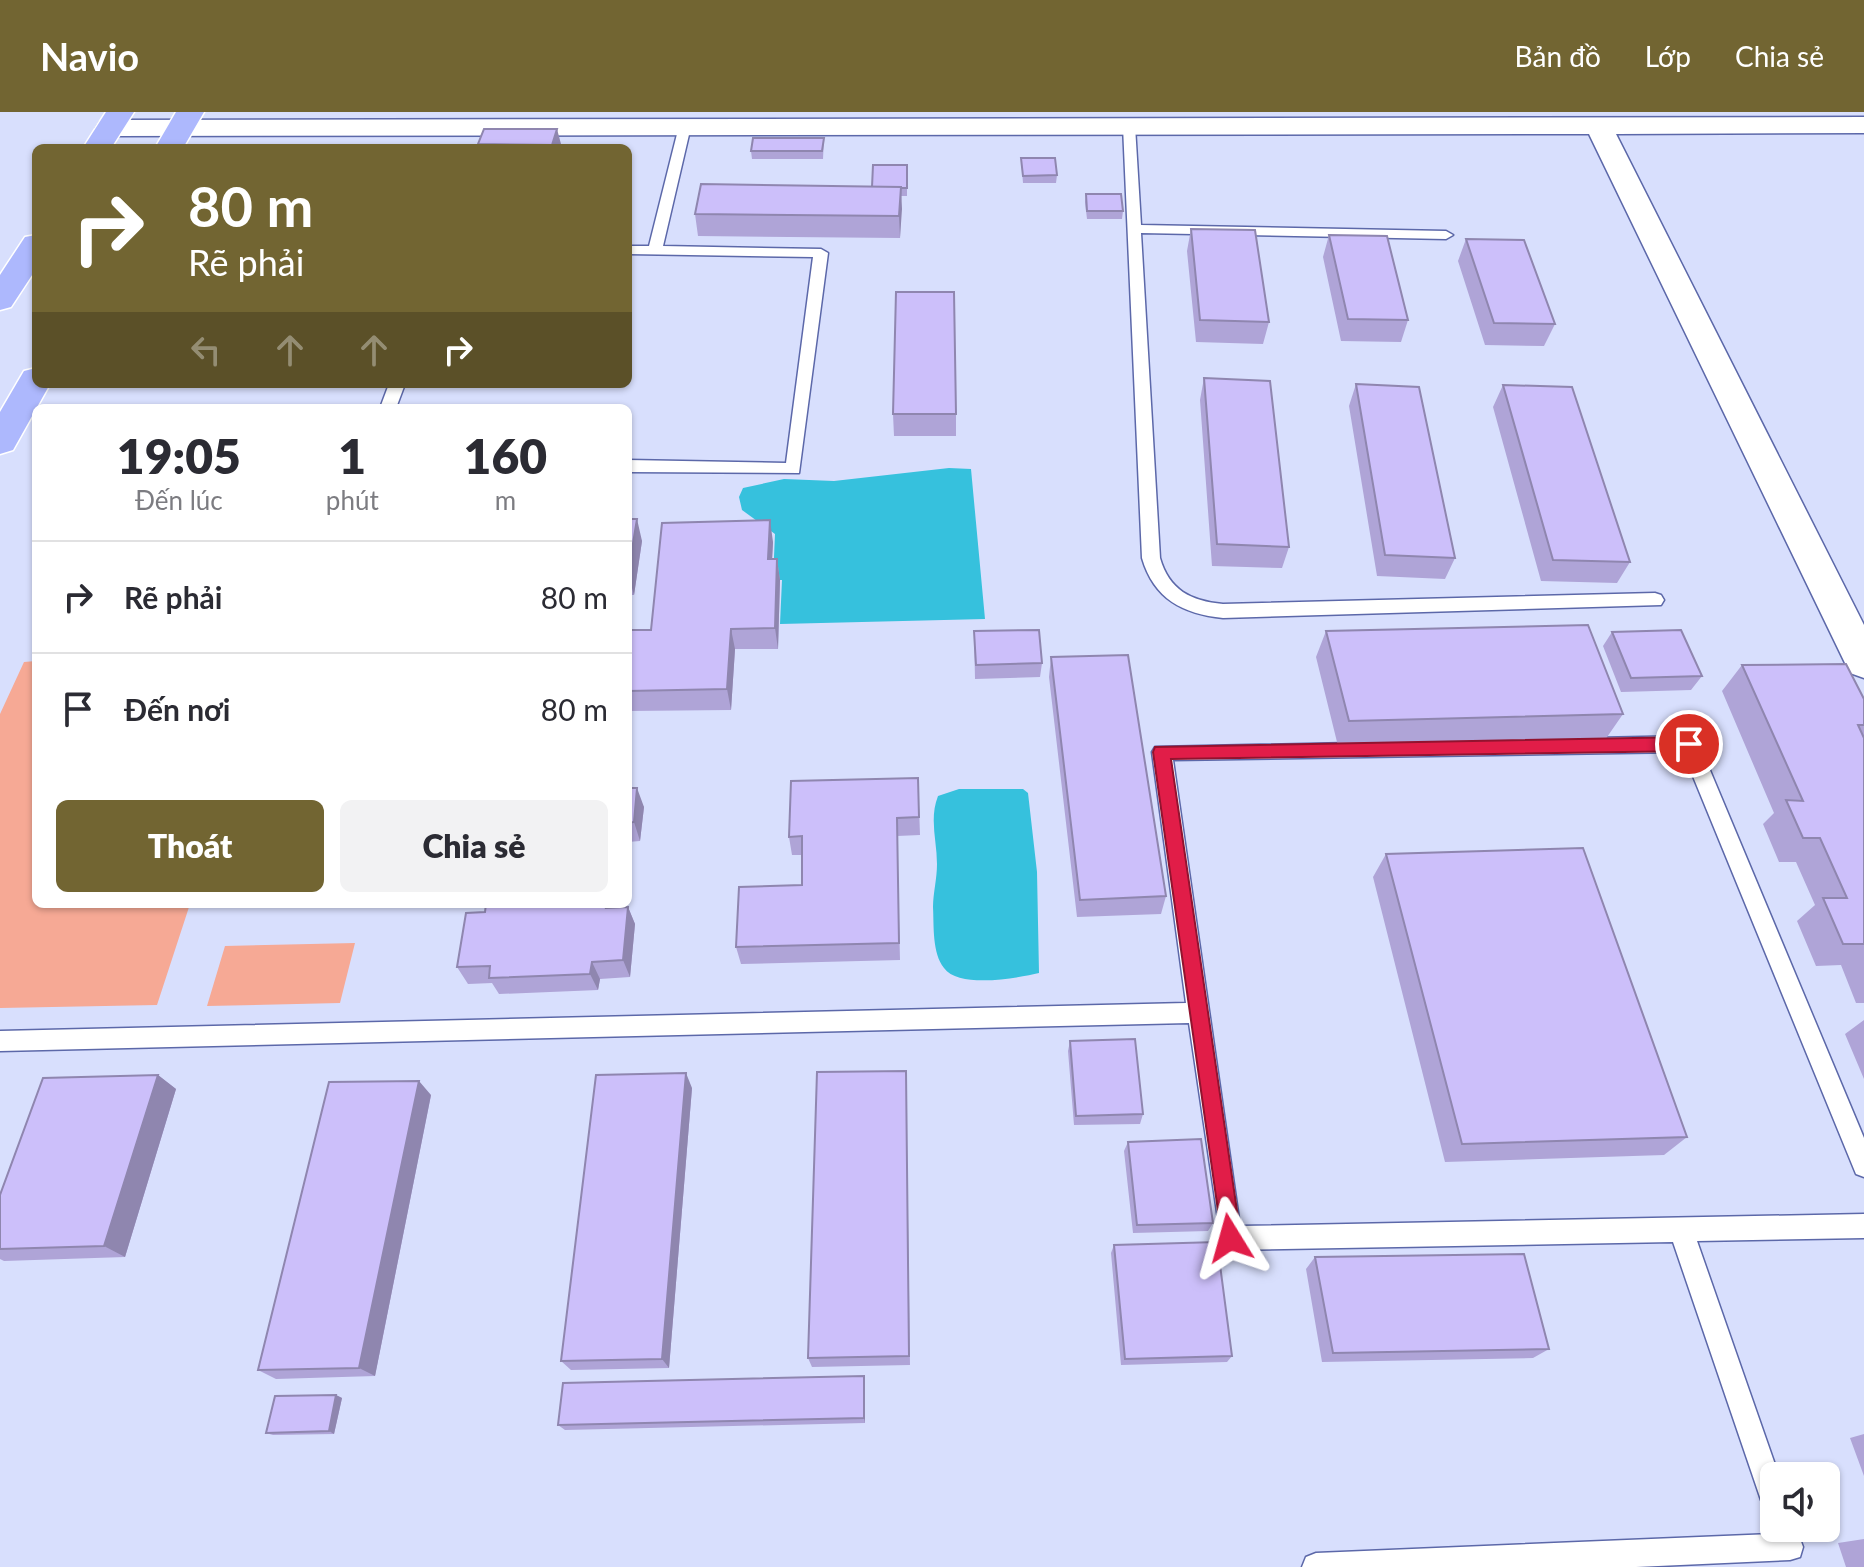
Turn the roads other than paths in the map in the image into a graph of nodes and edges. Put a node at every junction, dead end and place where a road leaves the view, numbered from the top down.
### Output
1 (1864, 125) edge
2 (685, 126) junction
3 (1129, 126) junction
4 (1599, 126) junction
5 (109, 129) edge
6 (180, 129) edge
7 (1134, 229) junction
8 (1446, 235) dead end
9 (32, 250) edge
10 (632, 250) edge
11 (655, 250) junction
12 (0, 300) edge
13 (32, 386) edge
14 (0, 442) edge
15 (632, 466) edge
16 (1655, 600) dead end
17 (1864, 663) edge
18 (1199, 1013) junction
19 (0, 1041) edge
20 (1864, 1166) edge
21 (1864, 1226) edge
22 (1681, 1230) junction
23 (1761, 1462) edge
24 (1788, 1542) edge
25 (1316, 1567) edge

1 - 4 street
2 - 3 street
2 - 6 street
2 - 11 lane
3 - 4 street
3 - 7 lane
4 - 17 street
5 - 6 street
7 - 8 lane
7 - 16 lane
9 - 12 main road
10 - 11 lane
11 - 15 lane
13 - 14 main road
18 - 19 lane
18 - 20 lane
18 - 22 lane
21 - 22 lane
22 - 23 lane
24 - 25 lane

